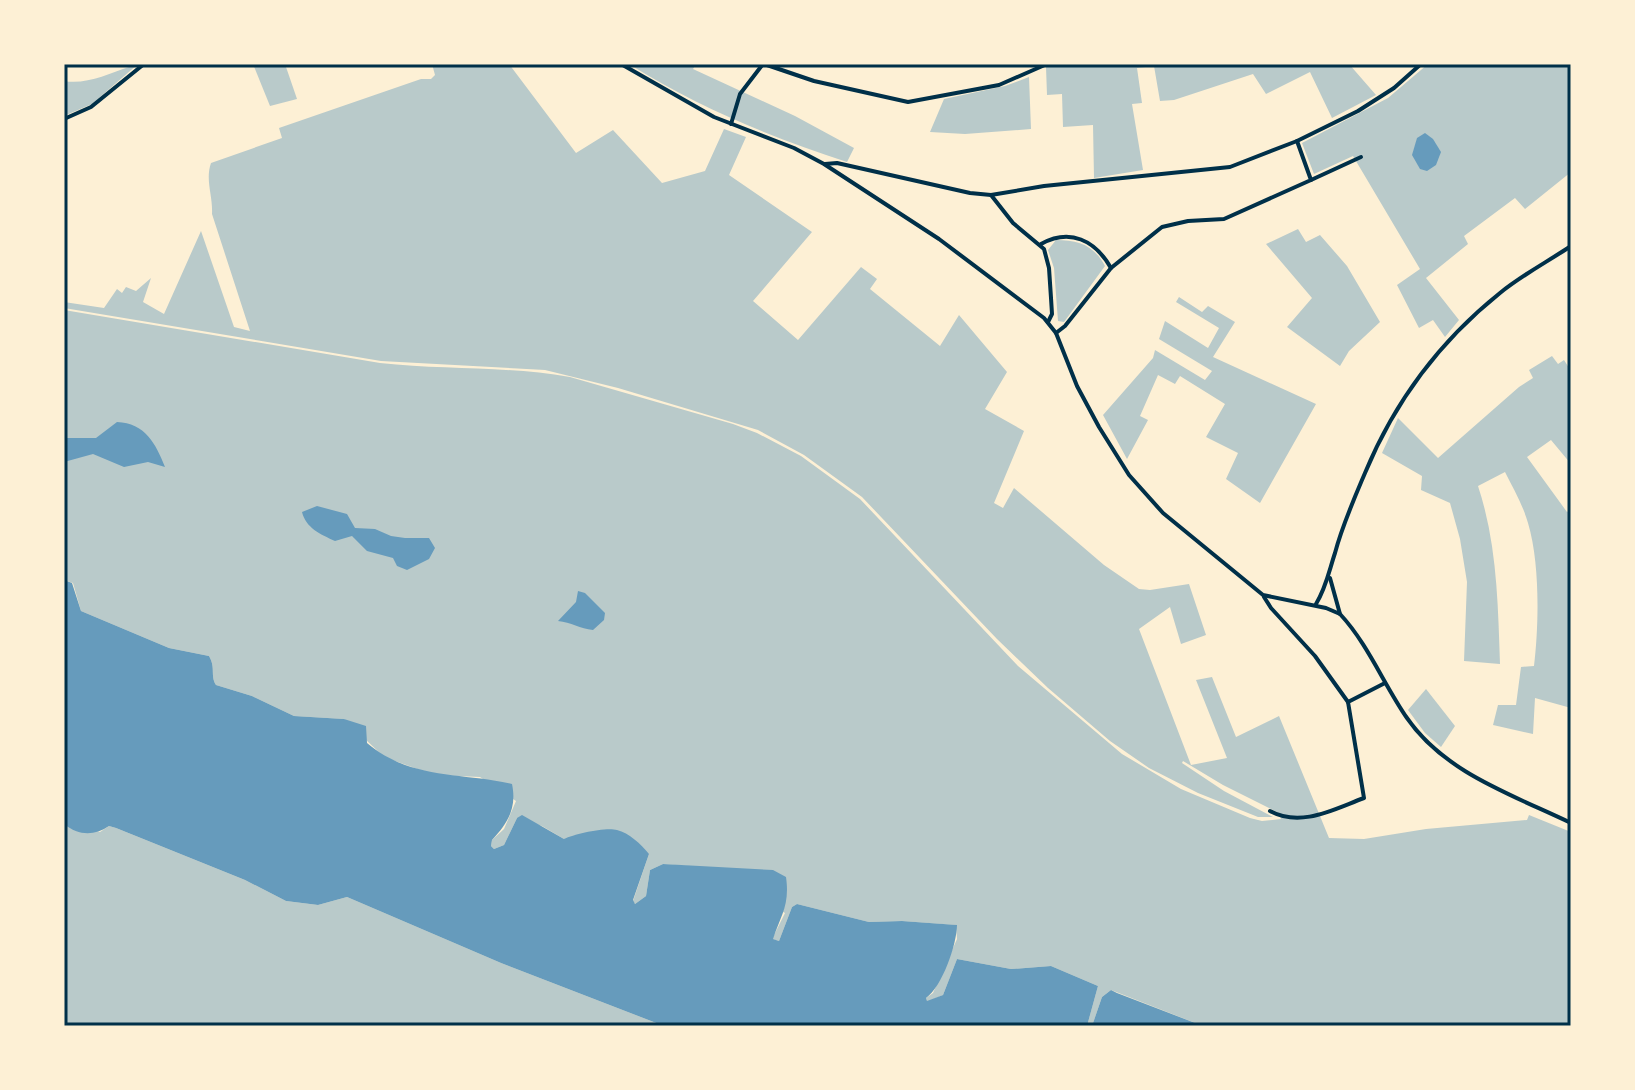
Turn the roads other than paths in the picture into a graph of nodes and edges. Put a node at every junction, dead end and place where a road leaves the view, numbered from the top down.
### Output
1 (144, 64) edge
2 (764, 64) edge
3 (1047, 64) edge
4 (1421, 64) edge
5 (623, 65) edge
6 (64, 119) edge
7 (731, 124) junction
8 (1297, 141) junction
9 (1361, 157) dead end
10 (824, 164) junction
11 (1311, 180) junction
12 (991, 195) junction
13 (1041, 245) junction
14 (1571, 246) edge
15 (1111, 268) junction
16 (1048, 322) junction
17 (1056, 333) junction
18 (1330, 574) junction
19 (1263, 595) junction
20 (1315, 605) junction
21 (1340, 614) junction
22 (1385, 683) junction
23 (1348, 702) junction
24 (1270, 811) dead end
25 (1571, 823) edge

1 - 6 street
2 - 3 street
2 - 7 street
4 - 8 street
5 - 7 street
7 - 10 street
8 - 11 street
8 - 12 street
9 - 11 street
10 - 12 street
10 - 16 street
11 - 15 street
12 - 13 street
13 - 15 street
13 - 16 street
14 - 18 street
15 - 17 street
16 - 17 street
17 - 19 street
18 - 20 street
18 - 21 street
19 - 20 street
19 - 23 street
20 - 21 street
21 - 22 street
22 - 23 street
22 - 25 street
23 - 24 street

